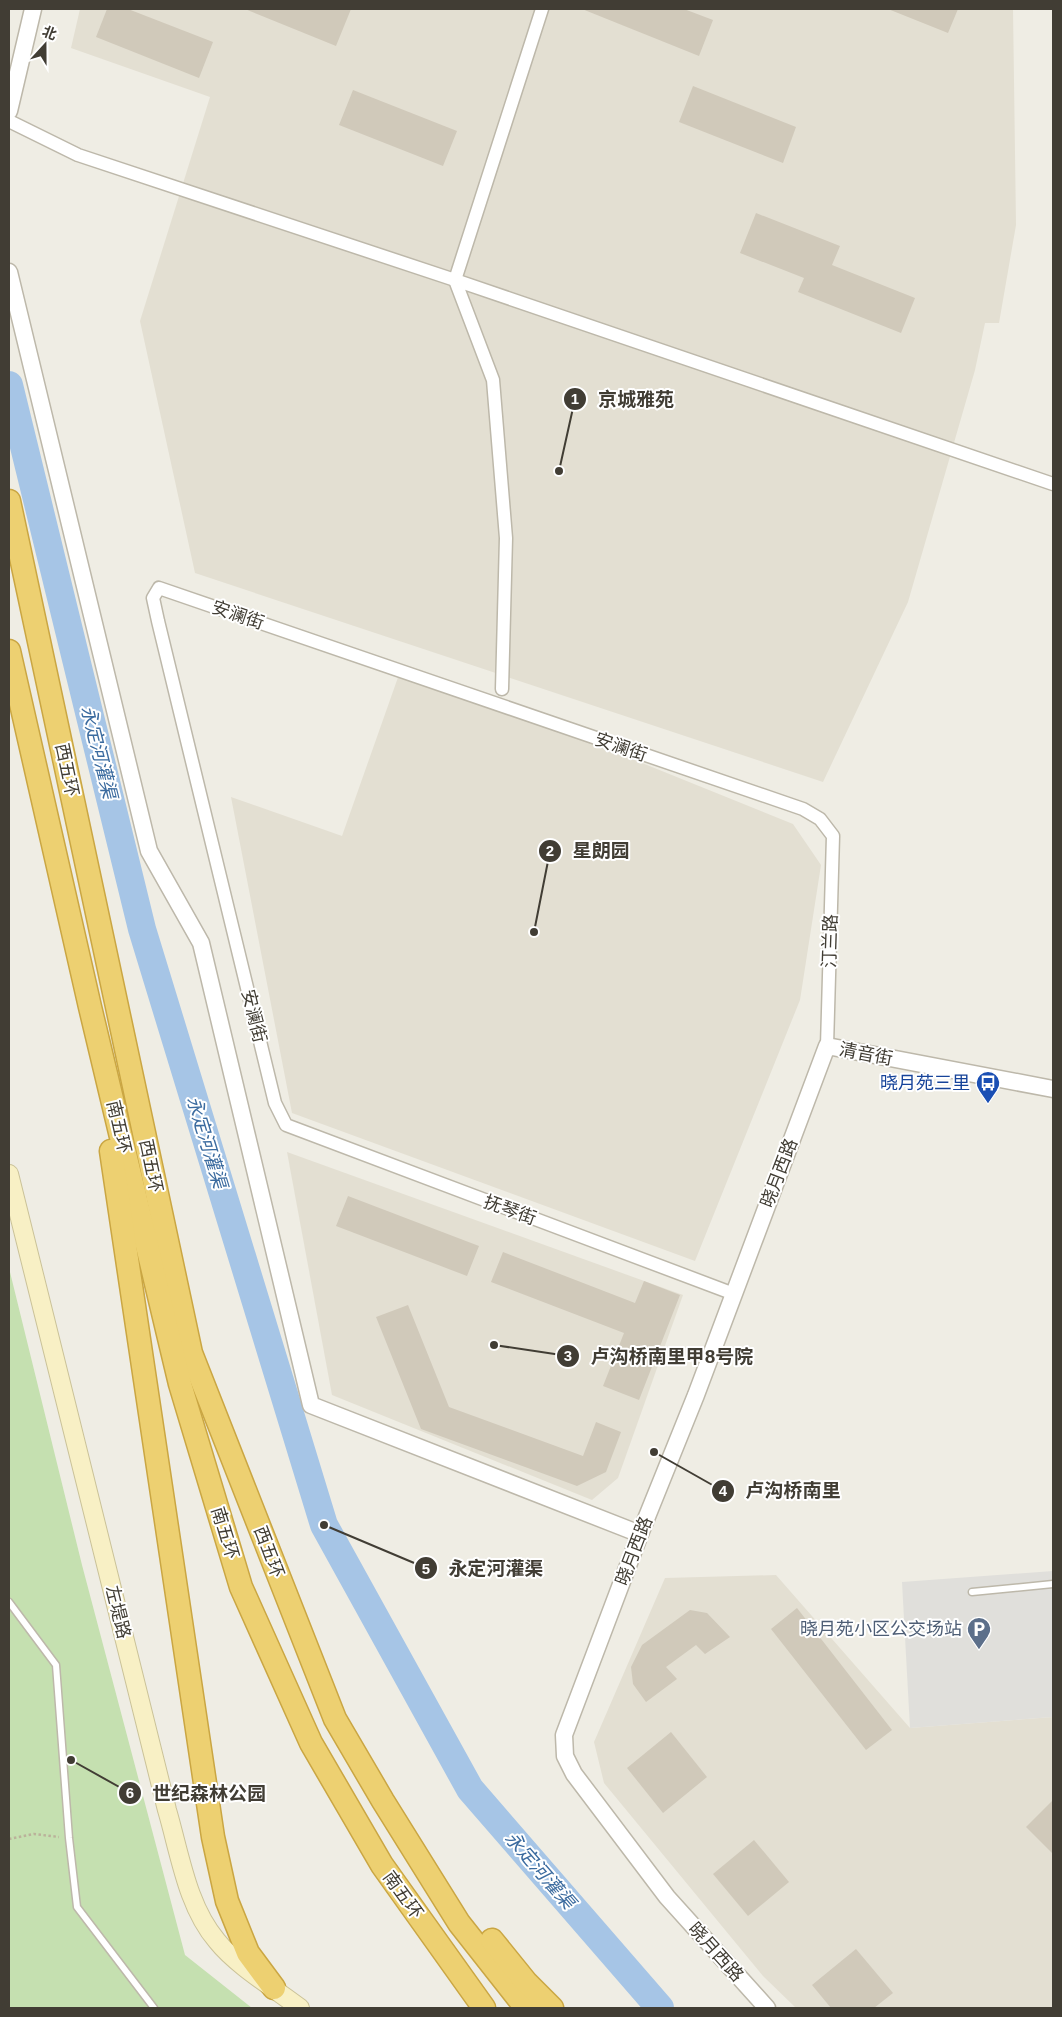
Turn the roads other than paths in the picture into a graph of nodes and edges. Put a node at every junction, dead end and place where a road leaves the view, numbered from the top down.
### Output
1 (32, 9) edge
2 (542, 9) edge
3 (9, 111) edge
4 (9, 121) edge
5 (9, 272) edge
6 (455, 280) junction
7 (1053, 484) edge
8 (9, 501) edge
9 (9, 651) edge
10 (502, 689) dead end
11 (833, 836) joint
12 (90, 1007) junction
13 (827, 1046) junction
14 (1053, 1089) edge
15 (286, 1125) joint
16 (9, 1174) edge
17 (734, 1294) junction
18 (640, 1534) junction
19 (1053, 1584) edge
20 (972, 1592) dead end
21 (9, 1602) edge
22 (383, 1801) junction
23 (274, 1988) junction
24 (154, 2008) edge
25 (300, 2008) edge
26 (484, 2008) edge
27 (526, 2008) edge
28 (552, 2008) edge
29 (767, 2008) edge

1 - 3 street
2 - 6 street
4 - 6 street
5 - 18 street
6 - 7 street
6 - 10 street
8 - 22 highway, 西五环
9 - 12 highway, 西五环
11 - 13 street, 汀兰路
11 - 15 street, 安澜街
12 - 23 highway
12 - 26 highway, 南五环
13 - 14 street, 清音街
13 - 17 street, 晓月西路
15 - 17 street, 抚琴街
16 - 23 main road, 左堤路
17 - 18 street, 晓月西路
18 - 29 street, 晓月西路
19 - 20 lane
21 - 24 lane
22 - 27 highway, 南五环
22 - 28 highway
23 - 25 main road, 左堤路

